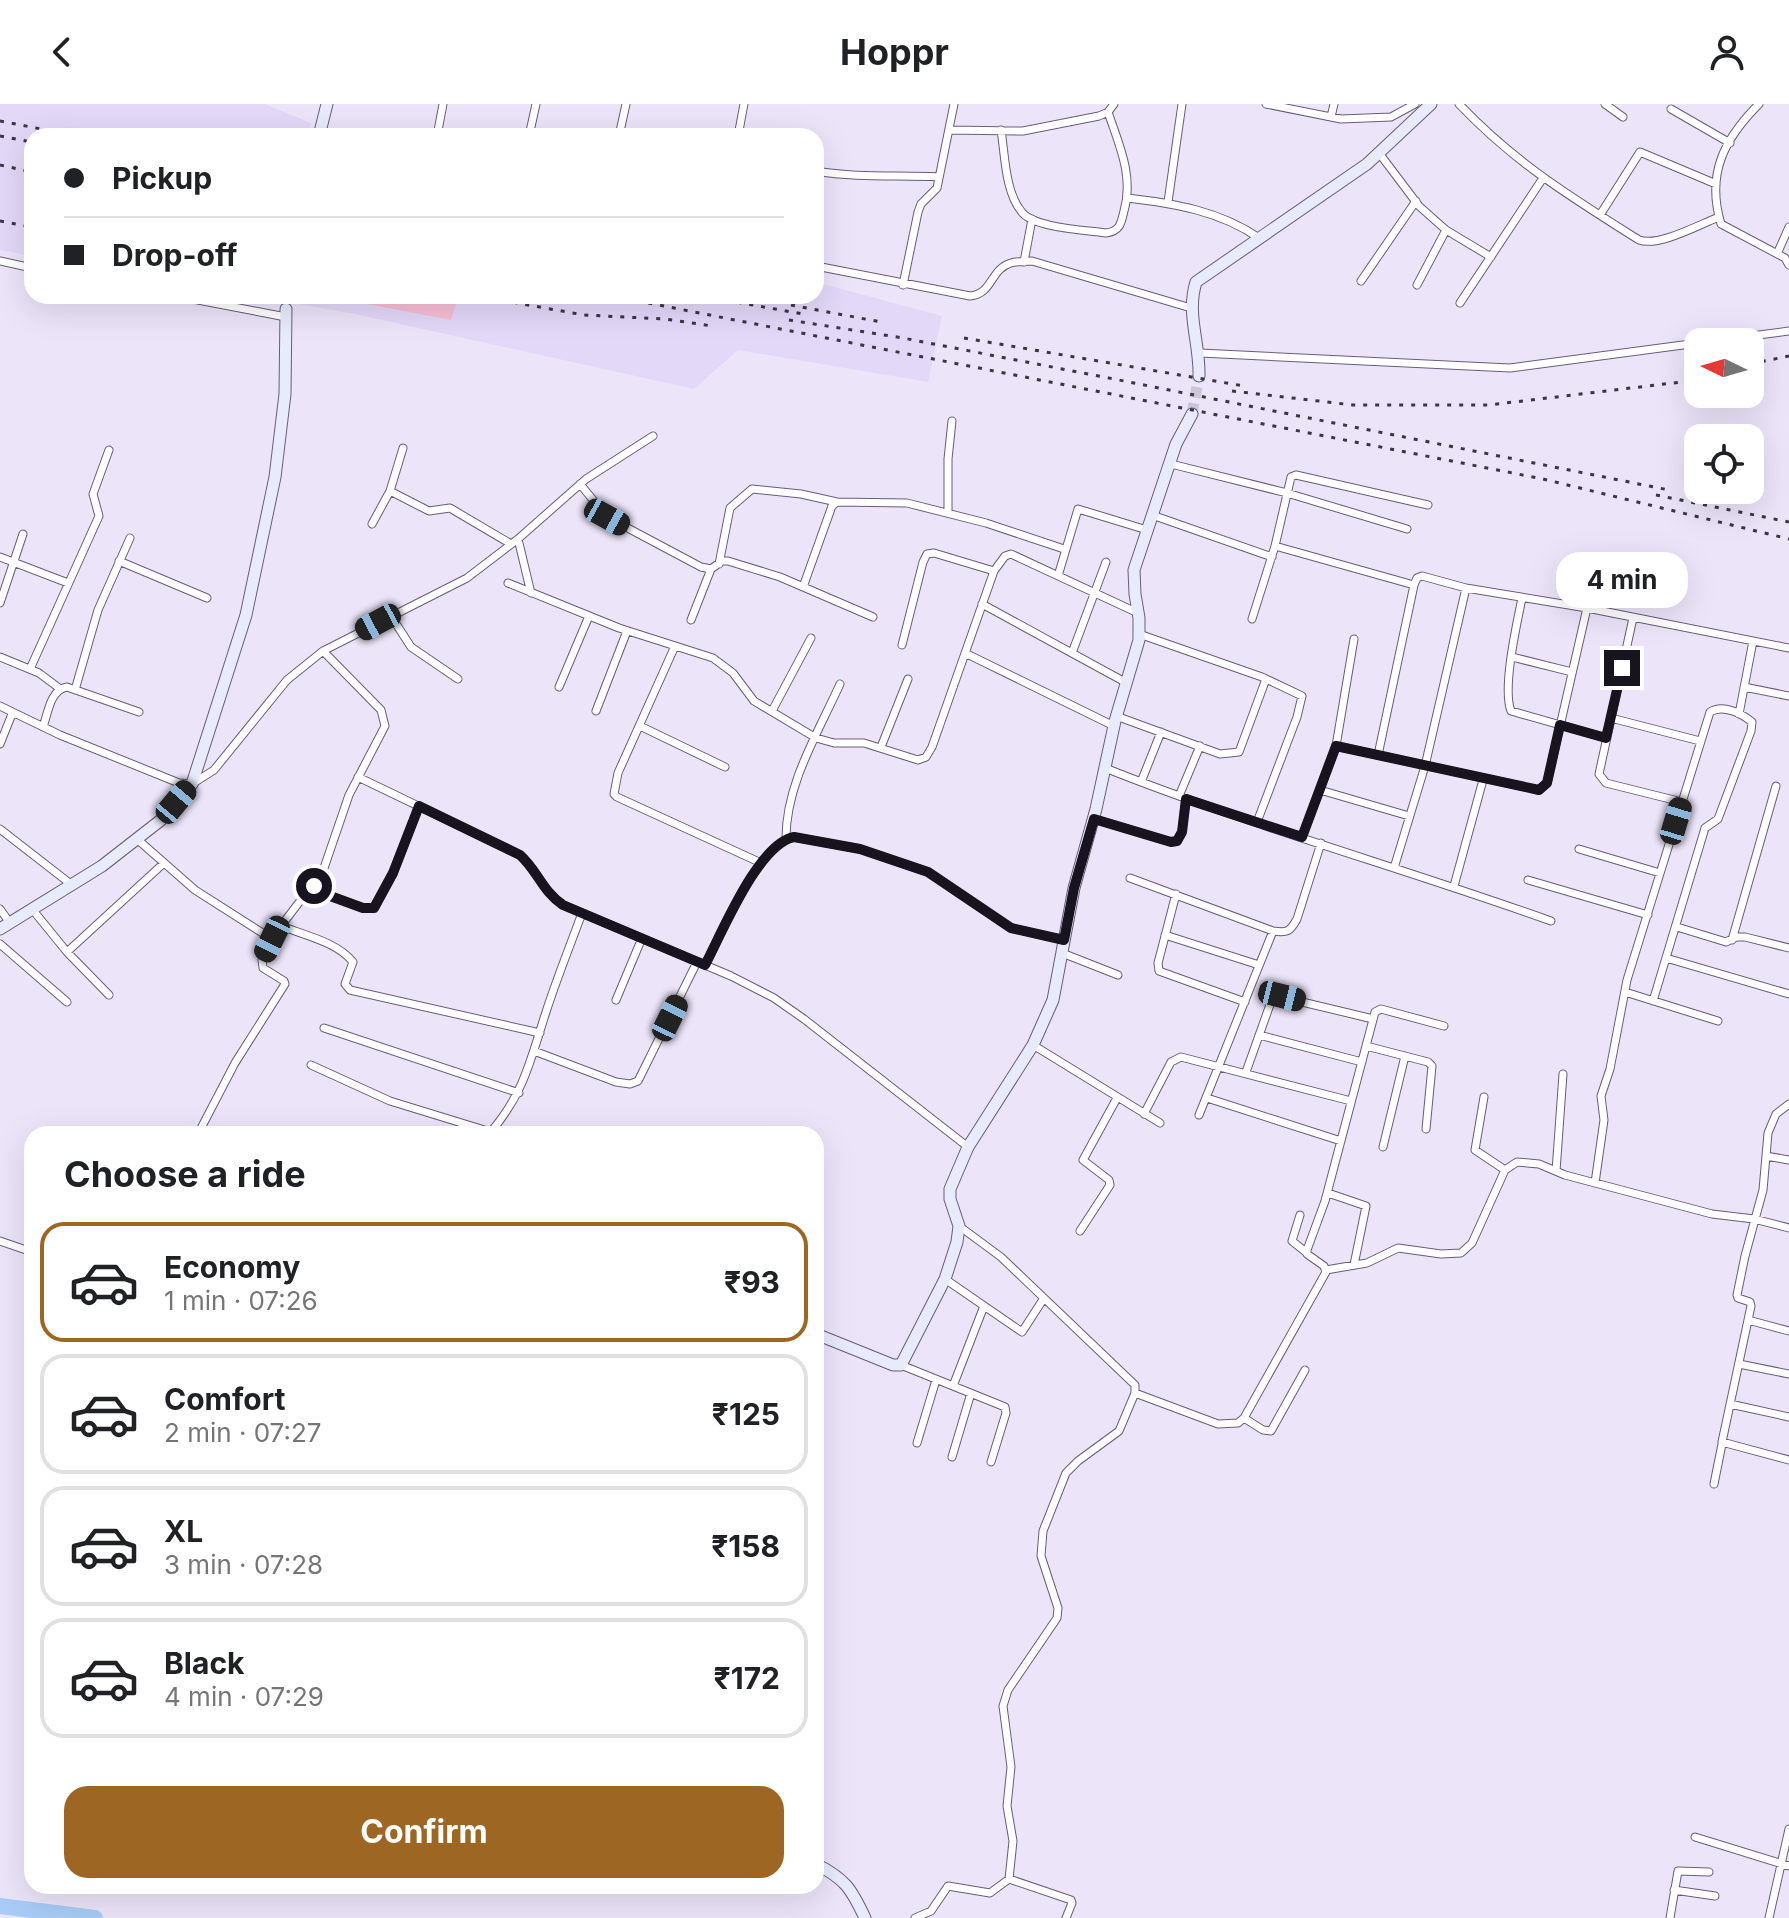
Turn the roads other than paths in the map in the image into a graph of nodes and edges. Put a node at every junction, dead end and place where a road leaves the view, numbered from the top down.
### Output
1 (327, 104) edge
2 (443, 104) edge
3 (536, 104) edge
4 (626, 104) edge
5 (744, 104) edge
6 (954, 104) edge
7 (1114, 104) edge
8 (1182, 104) edge
9 (1266, 104) edge
10 (1334, 104) edge
11 (1417, 104) edge
12 (1431, 104) edge
13 (1459, 104) edge
14 (1605, 104) edge
15 (1759, 104) edge
16 (1284, 106) edge
17 (1671, 109) dead end
18 (1108, 112) junction
19 (1331, 117) junction
20 (1623, 117) dead end
21 (321, 128) edge
22 (438, 128) edge
23 (531, 128) edge
24 (621, 128) edge
25 (740, 128) edge
26 (949, 130) junction
27 (1001, 130) junction
28 (1730, 143) junction
29 (1379, 153) junction
30 (824, 172) edge
31 (939, 177) junction
32 (1543, 178) junction
33 (1716, 184) junction
34 (1127, 198) junction
35 (1416, 201) junction
36 (1168, 202) junction
37 (1600, 215) junction
38 (1719, 217) junction
39 (1032, 219) junction
40 (1789, 227) edge
41 (1446, 230) junction
42 (1259, 238) junction
43 (1777, 254) junction
44 (1491, 257) junction
45 (0, 261) edge
46 (1024, 262) junction
47 (1789, 265) edge
48 (24, 266) edge
49 (824, 268) edge
50 (1361, 281) dead end
51 (903, 285) junction
52 (1417, 285) dead end
53 (1460, 303) dead end
54 (228, 304) edge
55 (1191, 308) junction
56 (286, 313) joint
57 (1789, 331) edge
58 (1764, 334) edge
59 (1684, 345) edge
60 (1200, 353) junction
61 (1199, 376) tunnel mouth
62 (1192, 414) tunnel mouth
63 (952, 421) dead end
64 (653, 436) dead end
65 (403, 448) dead end
66 (109, 450) dead end
67 (1171, 464) junction
68 (580, 484) junction
69 (390, 491) junction
70 (1287, 493) junction
71 (837, 502) junction
72 (1428, 505) dead end
73 (948, 513) junction
74 (1152, 515) junction
75 (372, 524) dead end
76 (1407, 529) dead end
77 (1147, 530) junction
78 (23, 534) dead end
79 (130, 538) dead end
80 (514, 542) junction
81 (1275, 546) junction
82 (1064, 549) junction
83 (0, 557) edge
84 (1272, 557) junction
85 (13, 561) junction
86 (119, 561) junction
87 (1106, 562) dead end
88 (719, 564) junction
89 (711, 569) junction
90 (994, 571) junction
91 (1058, 576) junction
92 (68, 583) junction
93 (508, 583) dead end
94 (1414, 585) junction
95 (803, 587) junction
96 (1466, 588) junction
97 (531, 593) junction
98 (1096, 593) junction
99 (207, 598) dead end
100 (1522, 598) junction
101 (0, 603) edge
102 (982, 604) junction
103 (1587, 608) junction
104 (1138, 613) junction
105 (391, 616) junction
106 (589, 616) junction
107 (873, 617) dead end
108 (1633, 618) junction
109 (1252, 619) dead end
110 (691, 620) dead end
111 (627, 631) junction
112 (1139, 634) junction
113 (811, 638) dead end
114 (1354, 639) dead end
115 (1753, 641) junction
116 (902, 645) dead end
117 (675, 646) junction
118 (1789, 648) edge
119 (323, 651) junction
120 (965, 653) junction
121 (1072, 653) junction
122 (0, 657) edge
123 (1512, 657) junction
124 (30, 669) junction
125 (1572, 672) junction
126 (458, 679) dead end
127 (908, 679) dead end
128 (1266, 679) junction
129 (1125, 682) junction
130 (840, 684) dead end
131 (559, 687) dead end
132 (1744, 687) junction
133 (59, 688) junction
134 (75, 690) junction
135 (1789, 694) edge
136 (0, 706) edge
137 (596, 711) dead end
138 (772, 711) junction
139 (139, 712) dead end
140 (12, 714) junction
141 (1739, 714) junction
142 (1611, 718) junction
143 (1115, 721) junction
144 (1560, 725) junction
145 (640, 726) junction
146 (43, 727) junction
147 (1161, 732) junction
148 (816, 738) junction
149 (1606, 738) junction
150 (1700, 741) junction
151 (0, 744) edge
152 (1200, 746) junction
153 (1336, 746) junction
154 (881, 747) junction
155 (1378, 755) junction
156 (1425, 766) junction
157 (725, 767) dead end
158 (1105, 768) junction
159 (358, 777) junction
160 (1483, 780) junction
161 (1141, 782) junction
162 (192, 784) junction
163 (1776, 786) dead end
164 (1320, 790) junction
165 (1183, 798) junction
166 (1682, 802) junction
167 (419, 806) junction
168 (1409, 816) junction
169 (1094, 819) junction
170 (1257, 822) junction
171 (0, 829) edge
172 (1302, 837) junction
173 (786, 838) junction
174 (137, 839) junction
175 (1321, 843) junction
176 (1579, 849) dead end
177 (759, 862) junction
178 (164, 863) junction
179 (1394, 868) junction
180 (1660, 873) junction
181 (1130, 878) dead end
182 (1528, 880) dead end
183 (72, 885) junction
184 (1454, 886) junction
185 (311, 889) junction
186 (1176, 894) junction
187 (0, 909) edge
188 (32, 909) junction
189 (582, 913) junction
190 (1648, 915) junction
191 (1551, 921) dead end
192 (5, 926) edge
193 (281, 926) junction
194 (1677, 927) junction
195 (1273, 931) junction
196 (1165, 935) junction
197 (642, 938) junction
198 (272, 939) junction
199 (1064, 940) junction
200 (1732, 940) junction
201 (0, 944) edge
202 (1789, 948) edge
203 (67, 952) junction
204 (1062, 953) junction
205 (1666, 958) junction
206 (701, 963) junction
207 (1259, 965) junction
208 (1118, 975) dead end
209 (1625, 992) junction
210 (1789, 994) edge
211 (109, 995) dead end
212 (616, 1000) dead end
213 (1653, 1001) junction
214 (67, 1002) dead end
215 (1245, 1002) junction
216 (1373, 1019) junction
217 (1718, 1021) dead end
218 (1444, 1026) dead end
219 (324, 1028) dead end
220 (540, 1033) junction
221 (1259, 1035) junction
222 (1033, 1045) junction
223 (1366, 1046) junction
224 (534, 1051) junction
225 (1405, 1056) junction
226 (1362, 1062) junction
227 (311, 1065) dead end
228 (1220, 1066) junction
229 (1246, 1072) junction
230 (1563, 1074) dead end
231 (519, 1093) junction
232 (1484, 1097) dead end
233 (1117, 1098) junction
234 (1207, 1098) junction
235 (1351, 1101) junction
236 (1789, 1104) edge
237 (1144, 1114) junction
238 (1199, 1115) dead end
239 (1160, 1123) dead end
240 (202, 1126) edge
241 (468, 1126) edge
242 (495, 1126) edge
243 (1426, 1129) dead end
244 (1341, 1141) junction
245 (968, 1147) junction
246 (1383, 1147) dead end
247 (1766, 1156) junction
248 (1789, 1160) edge
249 (1505, 1170) junction
250 (1556, 1171) junction
251 (1595, 1183) junction
252 (1328, 1193) junction
253 (1300, 1215) dead end
254 (1754, 1219) junction
255 (959, 1226) junction
256 (1789, 1228) edge
257 (1080, 1231) dead end
258 (0, 1241) edge
259 (24, 1249) edge
260 (1307, 1253) junction
261 (1354, 1265) junction
262 (1326, 1270) junction
263 (945, 1279) junction
264 (1044, 1298) junction
265 (984, 1306) junction
266 (1748, 1320) junction
267 (1789, 1331) edge
268 (824, 1337) edge
269 (1739, 1364) junction
270 (901, 1365) junction
271 (1305, 1370) dead end
272 (1789, 1374) edge
273 (936, 1380) junction
274 (953, 1386) junction
275 (971, 1393) junction
276 (1135, 1393) junction
277 (1730, 1404) junction
278 (1789, 1417) edge
279 (1244, 1418) junction
280 (917, 1443) dead end
281 (1722, 1444) junction
282 (952, 1457) dead end
283 (1789, 1460) edge
284 (991, 1462) dead end
285 (1714, 1484) dead end
286 (1789, 1829) edge
287 (1695, 1837) dead end
288 (1780, 1864) junction
289 (1789, 1866) edge
290 (824, 1868) edge
291 (1709, 1872) dead end
292 (1009, 1879) junction
293 (1674, 1890) junction
294 (1715, 1896) dead end
295 (865, 1918) edge
296 (915, 1918) edge
297 (1066, 1918) edge
298 (1670, 1918) edge
299 (1769, 1918) edge

1 - 21 street
2 - 22 street
3 - 23 street
4 - 24 street
5 - 25 street
6 - 26 street
7 - 18 street
8 - 36 street
9 - 16 street
10 - 19 street
11 - 12 street
11 - 19 street
12 - 29 street
13 - 32 street
14 - 20 street
15 - 28 street
16 - 19 street
17 - 28 street
18 - 27 street
18 - 34 street
26 - 27 street
26 - 31 street
27 - 39 street
28 - 33 street
29 - 35 street
29 - 42 street
30 - 31 street
31 - 51 street
32 - 37 street
32 - 44 street
33 - 37 street
33 - 38 street
34 - 36 street
34 - 39 street
35 - 41 street
35 - 50 street
36 - 42 street
37 - 38 street
38 - 43 street
39 - 46 street
40 - 43 street
41 - 44 street
41 - 52 street
42 - 55 street
43 - 47 street
44 - 53 street
45 - 48 street
46 - 51 street
46 - 55 street
49 - 51 street
54 - 56 street
55 - 60 street
56 - 162 street
57 - 58 street
59 - 60 street
60 - 61 street
62 - 67 street
63 - 73 street
64 - 68 street
65 - 69 street
66 - 92 street
67 - 70 street
67 - 74 street
68 - 80 street
68 - 89 street
69 - 75 street
69 - 80 street
70 - 72 street
70 - 76 street
70 - 81 street
71 - 73 street
71 - 88 street
71 - 95 street
73 - 82 street
74 - 77 street
74 - 84 street
77 - 82 street
77 - 104 street
78 - 85 street
79 - 86 street
80 - 97 street
80 - 105 street
81 - 84 street
81 - 94 street
82 - 91 street
83 - 85 street
84 - 109 street
85 - 92 street
85 - 101 street
86 - 99 street
86 - 134 street
87 - 98 street
88 - 89 street
88 - 95 street
89 - 110 street
90 - 91 street
90 - 102 street
90 - 116 street
91 - 98 street
92 - 124 street
93 - 97 street
94 - 96 street
94 - 155 street
95 - 107 street
96 - 100 street
96 - 156 street
97 - 106 street
98 - 104 street
98 - 121 street
100 - 103 street
100 - 123 street
102 - 120 street
102 - 121 street
103 - 108 street
103 - 125 street
104 - 112 street
105 - 119 street
105 - 126 street
106 - 111 street
106 - 131 street
108 - 115 street
108 - 142 street
111 - 117 street
111 - 137 street
112 - 128 street
112 - 129 street
113 - 138 street
114 - 153 street
115 - 118 street
115 - 132 street
117 - 138 street
117 - 145 street
119 - 159 street
119 - 162 street
120 - 143 street
120 - 154 street
121 - 129 street
122 - 124 street
123 - 125 street
123 - 144 street
124 - 133 street
125 - 144 street
127 - 154 street
128 - 152 street
128 - 170 street
129 - 143 street
130 - 148 street
132 - 135 street
132 - 141 street
133 - 134 street
133 - 146 street
134 - 139 street
136 - 140 street
138 - 148 street
140 - 146 street
140 - 151 street
141 - 150 street
141 - 194 street
142 - 149 street
142 - 150 street
143 - 147 street
143 - 158 street
144 - 149 street
144 - 160 street
145 - 157 street
145 - 177 street
146 - 162 street
147 - 152 street
147 - 161 street
148 - 154 street
148 - 173 street
149 - 166 street
150 - 166 street
152 - 165 street
153 - 155 street
153 - 164 street
155 - 156 street
156 - 160 street
156 - 168 street
158 - 161 street
158 - 169 street
159 - 167 street
159 - 185 street
160 - 184 street
161 - 165 street
162 - 174 street
163 - 200 street
164 - 168 street
164 - 172 street
165 - 169 street
165 - 170 street
166 - 180 street
167 - 185 street
167 - 189 street
168 - 179 street
169 - 199 street
170 - 172 street
171 - 183 street
172 - 175 street
173 - 177 street
173 - 199 street
174 - 178 street
174 - 183 street
175 - 179 street
175 - 195 street
176 - 180 street
177 - 206 street
178 - 198 street
178 - 203 street
179 - 184 street
180 - 190 street
181 - 186 street
182 - 190 street
183 - 188 street
184 - 191 street
185 - 193 street
186 - 195 street
186 - 196 street
187 - 192 street
188 - 192 street
188 - 203 street
189 - 197 street
189 - 220 street
190 - 209 street
193 - 198 street
193 - 220 street
194 - 200 street
194 - 205 street
195 - 207 street
196 - 207 street
196 - 215 street
197 - 206 street
197 - 212 street
198 - 240 street
199 - 204 street
200 - 202 street
201 - 214 street
203 - 211 street
204 - 208 street
204 - 222 street
205 - 210 street
205 - 213 street
206 - 224 street
206 - 245 street
207 - 215 street
209 - 213 street
209 - 251 street
213 - 217 street
215 - 228 street
216 - 218 street
216 - 221 street
216 - 223 street
219 - 231 street
220 - 224 street
221 - 226 street
221 - 229 street
222 - 233 street
222 - 245 street
223 - 225 street
223 - 226 street
224 - 231 street
225 - 243 street
225 - 246 street
226 - 235 street
227 - 241 street
228 - 229 street
228 - 234 street
228 - 237 street
229 - 235 street
230 - 250 street
231 - 242 street
232 - 249 street
233 - 237 street
233 - 257 street
234 - 238 street
234 - 244 street
235 - 244 street
236 - 247 street
237 - 239 street
244 - 252 street
245 - 255 street
247 - 248 street
247 - 254 street
249 - 250 street
249 - 261 street
250 - 251 street
251 - 254 street
252 - 260 street
252 - 261 street
253 - 260 street
254 - 256 street
254 - 266 street
255 - 263 street
255 - 264 street
258 - 259 street
260 - 262 street
261 - 262 street
262 - 279 street
263 - 265 street
263 - 270 street
264 - 265 street
264 - 276 street
265 - 274 street
266 - 267 street
266 - 269 street
268 - 270 street
269 - 272 street
269 - 277 street
270 - 273 street
271 - 279 street
273 - 274 street
273 - 280 street
274 - 275 street
275 - 282 street
275 - 284 street
276 - 279 street
276 - 292 street
277 - 278 street
277 - 281 street
281 - 283 street
281 - 285 street
286 - 288 street
287 - 288 street
288 - 289 street
288 - 299 street
290 - 295 street
291 - 293 street
292 - 296 street
292 - 297 street
293 - 294 street
293 - 298 street

